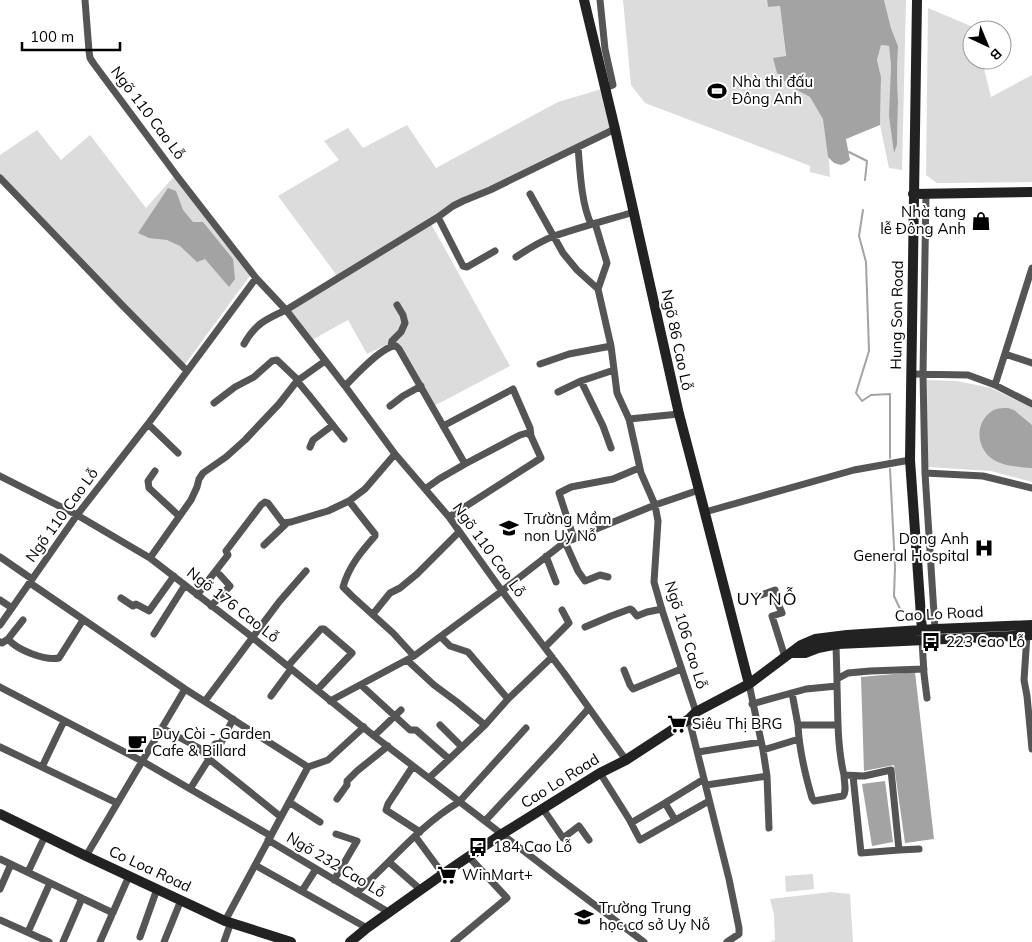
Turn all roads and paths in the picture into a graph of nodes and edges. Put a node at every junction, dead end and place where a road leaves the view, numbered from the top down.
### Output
1 (84, 0) edge
2 (584, 0) edge
3 (600, 0) edge
4 (917, 0) edge
5 (605, 88) junction
6 (615, 129) junction
7 (578, 146) junction
8 (0, 178) edge
9 (1032, 192) edge
10 (530, 194) dead end
11 (913, 194) junction
12 (926, 194) junction
13 (634, 212) junction
14 (438, 217) junction
15 (593, 223) junction
16 (554, 237) junction
17 (495, 251) dead end
18 (516, 257) dead end
19 (1032, 268) edge
20 (256, 278) junction
21 (1031, 278) edge
22 (598, 289) junction
23 (397, 305) dead end
24 (286, 310) junction
25 (244, 344) dead end
26 (391, 346) junction
27 (611, 346) junction
28 (1005, 354) junction
29 (325, 361) junction
30 (1032, 363) edge
31 (540, 364) dead end
32 (614, 370) junction
33 (187, 371) junction
34 (911, 374) junction
35 (923, 374) junction
36 (297, 381) junction
37 (581, 381) junction
38 (995, 385) junction
39 (345, 386) junction
40 (420, 386) junction
41 (558, 392) dead end
42 (214, 403) dead end
43 (1032, 404) edge
44 (390, 406) dead end
45 (678, 414) junction
46 (629, 419) junction
47 (148, 424) junction
48 (333, 425) junction
49 (443, 426) junction
50 (531, 436) junction
51 (344, 439) dead end
52 (310, 447) dead end
53 (612, 448) dead end
54 (178, 453) dead end
55 (395, 454) junction
56 (910, 460) junction
57 (465, 464) junction
58 (639, 468) junction
59 (155, 472) dead end
60 (925, 473) junction
61 (0, 476) edge
62 (425, 488) junction
63 (1032, 488) edge
64 (699, 490) junction
65 (349, 501) junction
66 (655, 505) junction
67 (705, 512) junction
68 (77, 515) junction
69 (179, 516) junction
70 (449, 517) junction
71 (287, 522) junction
72 (459, 532) junction
73 (574, 540) junction
74 (566, 542) junction
75 (264, 545) dead end
76 (546, 556) junction
77 (0, 557) edge
78 (150, 558) junction
79 (306, 571) dead end
80 (220, 575) dead end
81 (174, 576) junction
82 (608, 577) dead end
83 (31, 581) junction
84 (556, 582) dead end
85 (185, 585) junction
86 (502, 591) junction
87 (197, 595) junction
88 (758, 596) dead end
89 (121, 598) dead end
90 (0, 600) edge
91 (211, 606) junction
92 (12, 608) junction
93 (662, 609) junction
94 (562, 610) dead end
95 (373, 614) junction
96 (23, 620) dead end
97 (84, 620) junction
98 (0, 625) edge
99 (585, 627) dead end
100 (935, 629) junction
101 (1030, 632) edge
102 (154, 634) dead end
103 (922, 635) junction
104 (441, 637) junction
105 (253, 638) junction
106 (8, 639) junction
107 (0, 642) edge
108 (836, 644) junction
109 (545, 647) junction
110 (788, 655) junction
111 (552, 657) junction
112 (410, 658) junction
113 (289, 667) junction
114 (681, 669) junction
115 (924, 669) junction
116 (624, 670) dead end
117 (837, 683) junction
118 (749, 684) junction
119 (361, 685) junction
120 (0, 687) edge
121 (185, 688) junction
122 (317, 690) junction
123 (792, 692) junction
124 (271, 696) dead end
125 (927, 698) dead end
126 (508, 699) junction
127 (205, 701) junction
128 (330, 701) junction
129 (752, 704) junction
130 (589, 708) junction
131 (401, 710) dead end
132 (394, 716) junction
133 (692, 716) junction
134 (233, 719) junction
135 (64, 721) junction
136 (440, 725) dead end
137 (485, 725) junction
138 (798, 725) junction
139 (838, 725) junction
140 (364, 727) junction
141 (162, 728) junction
142 (526, 728) dead end
143 (374, 736) junction
144 (799, 739) junction
145 (761, 742) junction
146 (388, 746) junction
147 (0, 747) edge
148 (462, 747) junction
149 (1032, 749) edge
150 (763, 750) junction
151 (698, 752) junction
152 (209, 759) junction
153 (449, 759) junction
154 (626, 760) junction
155 (142, 761) junction
156 (413, 766) junction
157 (42, 767) junction
158 (308, 767) junction
159 (600, 773) junction
160 (767, 776) junction
161 (844, 776) junction
162 (853, 776) junction
163 (428, 778) junction
164 (705, 782) junction
165 (190, 789) junction
166 (337, 799) dead end
167 (709, 800) junction
168 (289, 802) junction
169 (460, 802) junction
170 (117, 803) junction
171 (665, 803) junction
172 (542, 809) junction
173 (0, 814) edge
174 (281, 817) junction
175 (675, 820) junction
176 (320, 822) dead end
177 (485, 822) junction
178 (631, 823) junction
179 (768, 828) dead end
180 (336, 834) dead end
181 (417, 834) junction
182 (502, 834) junction
183 (45, 836) junction
184 (270, 838) junction
185 (588, 840) dead end
186 (919, 849) dead end
187 (899, 850) junction
188 (86, 856) junction
189 (469, 857) junction
190 (0, 859) edge
191 (389, 862) junction
192 (11, 864) junction
193 (255, 865) junction
194 (316, 869) junction
195 (28, 872) junction
196 (443, 874) junction
197 (130, 876) junction
198 (334, 880) junction
199 (50, 883) junction
200 (0, 889) edge
201 (157, 889) junction
202 (421, 890) junction
203 (302, 891) junction
204 (356, 893) junction
205 (82, 898) junction
206 (181, 900) junction
207 (113, 913) junction
208 (390, 913) junction
209 (0, 920) edge
210 (228, 921) junction
211 (367, 928) junction
212 (28, 932) junction
213 (739, 934) junction
214 (140, 937) dead end
215 (285, 941) edge
216 (49, 942) edge
217 (63, 942) edge
218 (100, 942) edge
219 (164, 942) edge
220 (224, 942) edge
221 (350, 942) edge
222 (454, 942) edge
223 (644, 942) edge
224 (727, 942) edge
225 (741, 942) edge

1 - 20 street, Ngõ 110 Cao Lỗ
2 - 5 street, Ngõ 86 Cao Lỗ
3 - 5 street
4 - 11 street, Hung Son Road
5 - 6 street, Ngõ 86 Cao Lỗ
6 - 7 street
6 - 13 street, Ngõ 86 Cao Lỗ
7 - 14 street
7 - 15 street
8 - 33 street
9 - 12 street
10 - 16 street
11 - 12 street
11 - 34 street, Hung Son Road
12 - 35 street
13 - 15 street
13 - 45 street, Ngõ 86 Cao Lỗ
14 - 17 street
14 - 24 street
15 - 16 street
15 - 22 street
16 - 18 street
16 - 22 street
19 - 21 street
20 - 24 street, Ngõ 110 Cao Lỗ
20 - 33 street, Ngõ 110 Cao Lỗ
21 - 28 street
22 - 27 street
23 - 26 street
24 - 25 street
24 - 29 street, Ngõ 110 Cao Lỗ
26 - 39 street
26 - 40 street
27 - 31 street
27 - 32 street, Ngõ 106 Cao Lỗ
28 - 30 street
28 - 38 street
29 - 36 street
29 - 39 street, Ngõ 110 Cao Lỗ
32 - 37 street
32 - 46 street, Ngõ 106 Cao Lỗ
33 - 47 street, Ngõ 110 Cao Lỗ
34 - 35 street
34 - 56 street, Hung Son Road
35 - 38 street
35 - 60 street
36 - 42 street
36 - 48 street
36 - 69 street
37 - 41 street
37 - 53 street
38 - 43 street
39 - 55 street, Ngõ 110 Cao Lỗ
40 - 44 street
40 - 49 street
45 - 46 street
45 - 64 street, Ngõ 86 Cao Lỗ
46 - 58 street, Ngõ 106 Cao Lỗ
47 - 54 street
47 - 68 street, Ngõ 110 Cao Lỗ
48 - 51 street
48 - 52 street
49 - 50 street
49 - 57 street
50 - 57 street
50 - 70 street
55 - 62 street, Ngõ 110 Cao Lỗ
55 - 65 street
56 - 67 street
56 - 103 street, Hung Son Road
57 - 62 street
58 - 66 street, Ngõ 106 Cao Lỗ
58 - 73 street
59 - 69 street
60 - 63 street
60 - 100 street
61 - 68 street, Ngõ 176 Cao Lỗ
62 - 70 street, Ngõ 110 Cao Lỗ
64 - 66 street
64 - 67 street, Ngõ 86 Cao Lỗ
65 - 71 street
65 - 95 street
66 - 73 street
66 - 93 street, Ngõ 106 Cao Lỗ
67 - 118 street, Ngõ 86 Cao Lỗ
68 - 78 street, Ngõ 176 Cao Lỗ
68 - 83 street, Ngõ 110 Cao Lỗ
69 - 78 street
70 - 72 street, Ngõ 110 Cao Lỗ
71 - 75 street
71 - 87 street
72 - 86 street, Ngõ 110 Cao Lỗ
72 - 95 street
73 - 74 street
74 - 76 street
74 - 82 street
76 - 84 street
76 - 86 street
77 - 83 street
78 - 81 street, Ngõ 176 Cao Lỗ
79 - 105 street
80 - 91 street
81 - 85 street, Ngõ 176 Cao Lỗ
81 - 89 street
83 - 92 street, Ngõ 110 Cao Lỗ
83 - 97 street
85 - 87 street, Ngõ 176 Cao Lỗ
85 - 102 street
86 - 104 street
86 - 109 street, Ngõ 110 Cao Lỗ
87 - 91 street, Ngõ 176 Cao Lỗ
88 - 110 street
90 - 92 street
91 - 105 street, Ngõ 176 Cao Lỗ
92 - 98 street, Ngõ 110 Cao Lỗ
93 - 99 street
93 - 114 street, Ngõ 106 Cao Lỗ
94 - 109 street
95 - 112 street
96 - 106 street
97 - 106 street
97 - 121 street
100 - 101 street, Cao Lo Road
100 - 103 street, Cao Lo Road
101 - 103 street, Cao Lo Road
101 - 149 street
103 - 108 street, Cao Lo Road
103 - 110 street, Cao Lo Road
103 - 115 street
104 - 112 street
104 - 126 street
105 - 113 street, Ngõ 176 Cao Lỗ
105 - 127 street
106 - 107 street
108 - 110 street, Cao Lo Road
108 - 117 street
109 - 111 street, Ngõ 110 Cao Lỗ
110 - 118 street, Cao Lo Road
111 - 126 street
111 - 130 street, Ngõ 110 Cao Lỗ
112 - 119 street
112 - 137 street
113 - 122 street, Ngõ 176 Cao Lỗ
113 - 122 street
113 - 124 street
114 - 116 street
114 - 133 street, Ngõ 106 Cao Lỗ
115 - 117 street
115 - 125 street
117 - 123 street
117 - 139 street
118 - 129 street
118 - 133 street, Cao Lo Road
119 - 128 street
119 - 132 street
120 - 135 street, Ngõ 232 Cao Lỗ
121 - 127 street
121 - 141 street
122 - 128 street, Ngõ 176 Cao Lỗ
123 - 129 street
123 - 138 street
126 - 137 street
127 - 134 street
128 - 140 street, Ngõ 176 Cao Lỗ
129 - 145 street
130 - 154 street, Ngõ 110 Cao Lỗ
130 - 177 street
131 - 132 street
132 - 143 street
132 - 153 street
133 - 151 street, Ngõ 106 Cao Lỗ
133 - 154 street, Cao Lo Road
134 - 152 street
134 - 158 street
135 - 155 street, Ngõ 232 Cao Lỗ
135 - 157 street
136 - 148 street
137 - 148 street
138 - 139 street
138 - 144 street
139 - 161 street
140 - 143 street, Ngõ 176 Cao Lỗ
140 - 158 street
141 - 152 street
141 - 155 street
142 - 169 street
143 - 146 street, Ngõ 176 Cao Lỗ
144 - 150 street
144 - 161 street
145 - 150 street
145 - 151 street
146 - 156 street, Ngõ 176 Cao Lỗ
146 - 166 street
147 - 157 street
148 - 153 street
150 - 160 street
151 - 164 street, Ngõ 106 Cao Lỗ
152 - 165 street
152 - 174 street
153 - 163 street
154 - 159 street, Cao Lo Road
155 - 165 street, Ngõ 232 Cao Lỗ
155 - 170 street
156 - 163 street, Ngõ 176 Cao Lỗ
156 - 181 street
157 - 170 street
158 - 168 street
159 - 172 street, Cao Lo Road
159 - 178 street
160 - 164 street
160 - 179 street
161 - 162 street
162 - 187 street
162 - 187 street
163 - 169 street, Ngõ 176 Cao Lỗ
164 - 167 street, Ngõ 106 Cao Lỗ
164 - 171 street
165 - 184 street, Ngõ 232 Cao Lỗ
167 - 175 street
167 - 213 street, Ngõ 106 Cao Lỗ
168 - 174 street
168 - 176 street
169 - 177 street, Ngõ 176 Cao Lỗ
169 - 181 street
170 - 188 street
171 - 175 street
171 - 178 street
172 - 182 street, Cao Lo Road
172 - 185 street
173 - 183 street, Co Loa Road
174 - 184 street
175 - 178 street
177 - 182 street, Ngõ 176 Cao Lỗ
180 - 198 street
181 - 191 street
181 - 196 street
182 - 189 street, Cao Lo Road
182 - 223 street, Ngõ 176 Cao Lỗ
183 - 188 street, Co Loa Road
183 - 195 street
184 - 193 street
184 - 194 street, Ngõ 232 Cao Lỗ
186 - 187 street
188 - 197 street, Co Loa Road
189 - 196 street, Cao Lo Road
189 - 222 street
190 - 192 street
191 - 202 street
191 - 204 street
192 - 195 street
192 - 200 street
193 - 203 street
193 - 210 street
194 - 198 street, Ngõ 232 Cao Lỗ
194 - 203 street
195 - 199 street
196 - 202 street, Cao Lo Road
197 - 201 street, Co Loa Road
197 - 207 street
198 - 204 street, Ngõ 232 Cao Lỗ
199 - 205 street
199 - 212 street
201 - 206 street, Co Loa Road
201 - 214 street
202 - 208 street, Cao Lo Road
203 - 211 street
204 - 208 street, Ngõ 232 Cao Lỗ
205 - 207 street
205 - 217 street
206 - 210 street, Co Loa Road
206 - 219 street
207 - 218 street
208 - 211 street, Cao Lo Road
209 - 212 street
210 - 215 street, Co Loa Road
210 - 220 street
211 - 221 street, Cao Lo Road
212 - 216 street
213 - 224 street
213 - 225 street, Ngõ 106 Cao Lỗ

